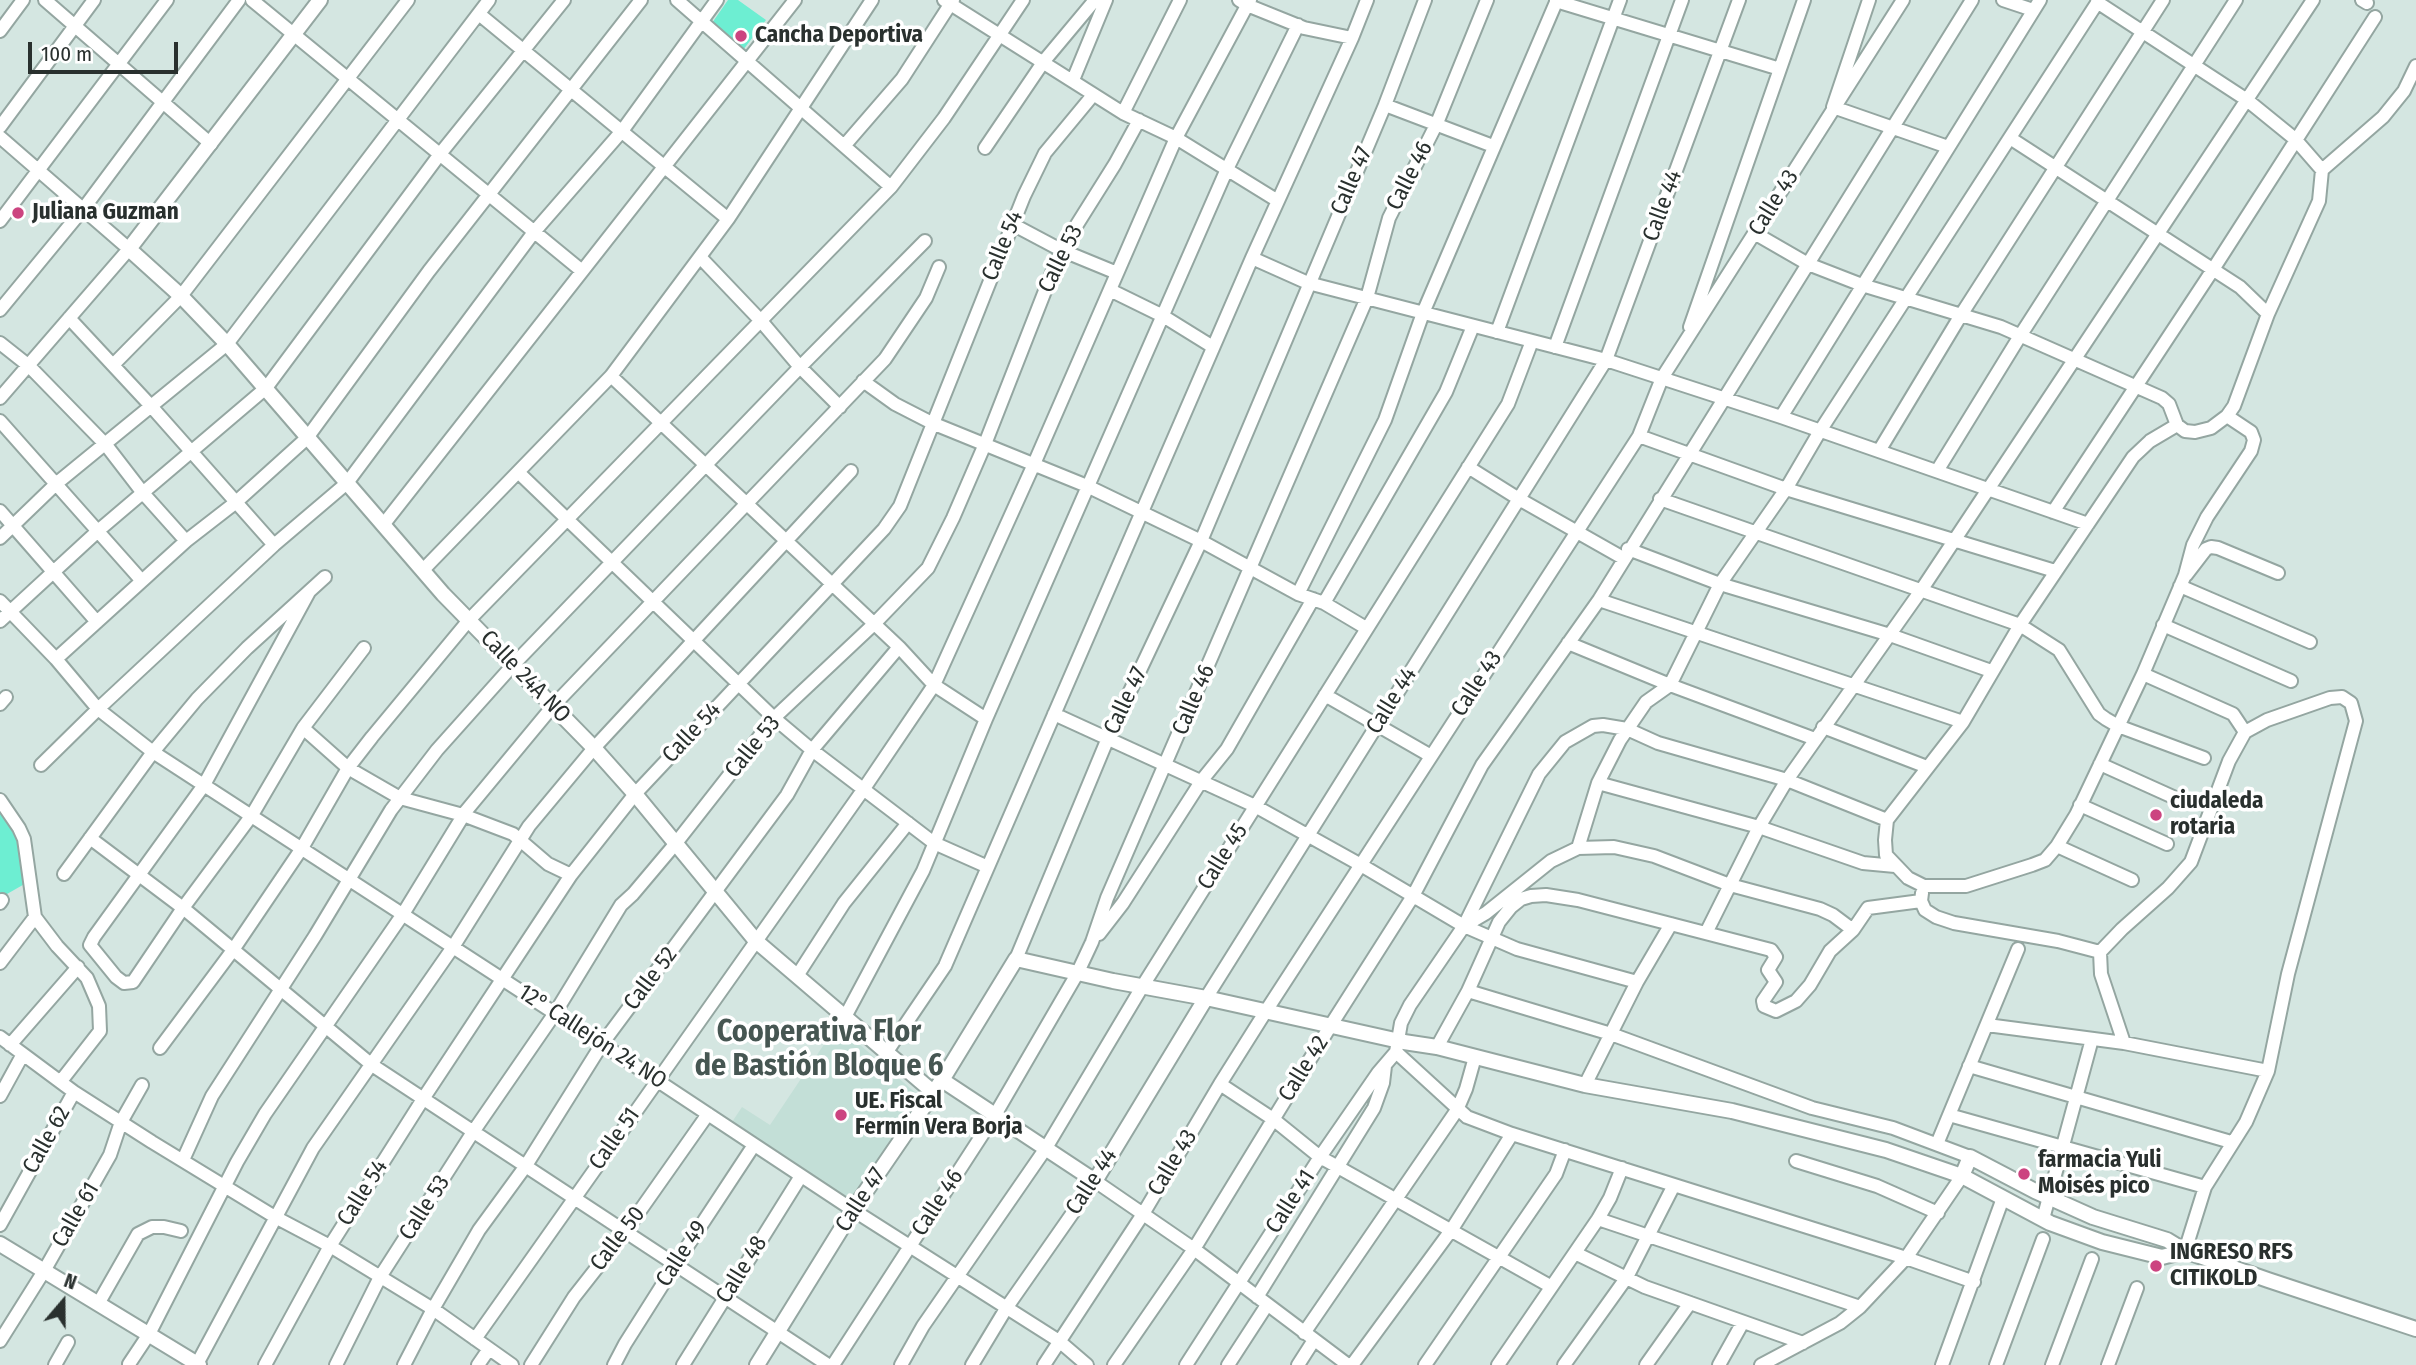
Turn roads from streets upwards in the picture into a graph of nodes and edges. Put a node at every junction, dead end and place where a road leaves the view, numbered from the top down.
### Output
1 (23, 0) edge
2 (45, 0) edge
3 (94, 0) edge
4 (167, 0) edge
5 (239, 0) edge
6 (252, 0) edge
7 (320, 0) edge
8 (408, 0) edge
9 (489, 0) edge
10 (564, 0) edge
11 (641, 0) edge
12 (677, 0) edge
13 (718, 0) edge
14 (795, 0) edge
15 (872, 0) edge
16 (1023, 0) edge
17 (1095, 0) edge
18 (1106, 0) edge
19 (1180, 0) edge
20 (1367, 0) edge
21 (1425, 0) edge
22 (1487, 0) edge
23 (1620, 0) edge
24 (1682, 0) edge
25 (1740, 0) edge
26 (1804, 0) edge
27 (1869, 0) edge
28 (1903, 0) edge
29 (1972, 0) edge
30 (2003, 0) edge
31 (2163, 0) edge
32 (2236, 0) edge
33 (2313, 0) edge
34 (949, 1) edge
35 (1557, 1) edge
36 (2098, 1) edge
37 (1245, 2) edge
38 (2037, 5) edge
39 (479, 14) junction
40 (2375, 17) dead end
41 (1613, 19) junction
42 (702, 22) junction
43 (1298, 25) junction
44 (75, 26) junction
45 (0, 31) edge
46 (2143, 32) junction
47 (294, 35) junction
48 (997, 36) junction
49 (1669, 36) junction
50 (1352, 38) junction
51 (523, 50) junction
52 (1720, 51) junction
53 (747, 61) junction
54 (1044, 61) junction
55 (118, 63) junction
56 (2194, 66) junction
57 (2416, 66) edge
58 (1780, 69) junction
59 (347, 79) junction
60 (1073, 80) junction
61 (572, 90) junction
62 (1093, 94) junction
63 (2246, 100) junction
64 (163, 102) junction
65 (1385, 105) junction
66 (1833, 107) junction
67 (801, 108) junction
68 (1123, 113) junction
69 (398, 120) junction
70 (1139, 120) junction
71 (1437, 123) junction
72 (0, 127) edge
73 (1892, 128) junction
74 (622, 131) junction
75 (0, 137) edge
76 (1176, 138) junction
77 (2010, 138) junction
78 (2295, 139) junction
79 (211, 144) junction
80 (844, 146) junction
81 (1493, 146) junction
82 (1948, 147) junction
83 (985, 148) dead end
84 (440, 154) junction
85 (665, 166) junction
86 (2055, 168) junction
87 (1227, 169) junction
88 (2322, 170) junction
89 (38, 171) junction
90 (891, 187) junction
91 (490, 196) junction
92 (1278, 201) junction
93 (2106, 202) junction
94 (83, 208) junction
95 (729, 219) junction
96 (0, 220) edge
97 (1012, 224) junction
98 (534, 232) junction
99 (1756, 234) junction
100 (2158, 235) junction
101 (925, 241) dead end
102 (130, 249) junction
103 (1061, 250) junction
104 (700, 257) junction
105 (1252, 258) junction
106 (1808, 264) junction
107 (939, 267) dead end
108 (582, 271) junction
109 (2212, 271) junction
110 (1117, 273) junction
111 (1308, 283) junction
112 (1862, 285) junction
113 (1110, 290) junction
114 (181, 296) junction
115 (1367, 298) junction
116 (1906, 299) junction
117 (0, 310) edge
118 (1423, 313) junction
119 (2268, 314) junction
120 (1961, 315) junction
121 (1163, 316) junction
122 (69, 318) junction
123 (761, 321) junction
124 (1473, 326) junction
125 (1497, 332) junction
126 (2020, 335) junction
127 (1532, 341) junction
128 (0, 343) edge
129 (227, 344) junction
130 (1684, 345) junction
131 (1213, 347) junction
132 (1555, 347) junction
133 (1606, 360) junction
134 (2075, 360) junction
135 (113, 365) junction
136 (29, 366) junction
137 (800, 367) junction
138 (611, 376) junction
139 (1662, 379) junction
140 (863, 381) junction
141 (2136, 387) junction
142 (266, 388) junction
143 (0, 398) edge
144 (1723, 398) junction
145 (150, 405) junction
146 (840, 407) junction
147 (2227, 416) junction
148 (1781, 417) junction
149 (0, 421) edge
150 (932, 422) junction
151 (662, 423) junction
152 (2177, 425) junction
153 (1820, 431) junction
154 (1639, 436) junction
155 (307, 438) junction
156 (985, 444) junction
157 (106, 445) junction
158 (1880, 451) junction
159 (191, 452) junction
160 (1689, 452) junction
161 (1034, 464) junction
162 (707, 466) junction
163 (1468, 467) junction
164 (851, 471) dead end
165 (1937, 471) junction
166 (518, 472) junction
167 (348, 483) junction
168 (57, 484) junction
169 (1087, 486) junction
170 (1786, 489) junction
171 (1988, 489) junction
172 (143, 492) junction
173 (1519, 499) junction
174 (1660, 499) junction
175 (235, 503) junction
176 (746, 503) junction
177 (0, 511) edge
178 (2053, 512) junction
179 (1142, 514) junction
180 (567, 520) junction
181 (383, 524) junction
182 (2088, 524) junction
183 (13, 525) junction
184 (99, 530) junction
185 (1576, 531) junction
186 (1758, 531) junction
187 (0, 538) edge
188 (1954, 539) junction
189 (186, 541) junction
190 (786, 541) junction
191 (1201, 541) junction
192 (274, 545) junction
193 (1626, 554) junction
194 (612, 563) junction
195 (1251, 568) junction
196 (423, 570) junction
197 (2055, 571) junction
198 (2278, 573) dead end
199 (53, 574) junction
200 (325, 577) dead end
201 (2183, 581) junction
202 (142, 582) junction
203 (832, 584) junction
204 (1720, 584) junction
205 (1922, 589) junction
206 (309, 592) junction
207 (1298, 593) junction
208 (1599, 600) junction
209 (0, 601) edge
210 (1319, 601) junction
211 (652, 602) junction
212 (11, 613) junction
213 (469, 620) junction
214 (0, 621) edge
215 (97, 622) junction
216 (874, 624) junction
217 (2020, 625) junction
218 (2163, 625) junction
219 (1366, 628) junction
220 (1695, 631) junction
221 (1889, 635) junction
222 (693, 641) junction
223 (2310, 642) dead end
224 (1568, 643) junction
225 (899, 647) junction
226 (364, 648) dead end
227 (56, 659) junction
228 (513, 665) junction
229 (1992, 671) junction
230 (2143, 674) junction
231 (2291, 681) dead end
232 (738, 684) junction
233 (934, 685) junction
234 (1670, 685) junction
235 (1855, 686) junction
236 (1325, 695) junction
237 (553, 706) junction
238 (98, 709) junction
239 (1054, 714) junction
240 (774, 718) junction
241 (985, 719) junction
242 (1963, 722) junction
243 (2240, 723) junction
244 (1377, 725) junction
245 (2118, 726) junction
246 (1823, 727) junction
247 (303, 728) junction
248 (1626, 729) junction
249 (1108, 738) junction
250 (1815, 739) junction
251 (594, 748) junction
252 (812, 750) junction
253 (153, 752) junction
254 (1431, 756) junction
255 (2204, 758) dead end
256 (1167, 764) junction
257 (2100, 764) junction
258 (41, 765) dead end
259 (348, 768) junction
260 (1927, 768) junction
261 (1202, 780) junction
262 (1787, 780) junction
263 (1598, 783) junction
264 (204, 785) junction
265 (863, 790) junction
266 (635, 794) junction
267 (400, 798) junction
268 (0, 800) edge
269 (2182, 801) dead end
270 (2080, 805) junction
271 (1255, 806) junction
272 (252, 815) junction
273 (463, 815) junction
274 (1887, 820) junction
275 (908, 823) junction
276 (1759, 827) junction
277 (1308, 836) junction
278 (90, 838) junction
279 (520, 840) junction
280 (676, 843) junction
281 (934, 844) junction
282 (2167, 844) dead end
283 (2057, 846) junction
284 (302, 848) junction
285 (1578, 848) junction
286 (1361, 865) junction
287 (1895, 866) junction
288 (988, 867) junction
289 (64, 874) dead end
290 (571, 875) junction
291 (139, 876) junction
292 (350, 879) junction
293 (2132, 880) dead end
294 (1730, 885) junction
295 (1924, 886) junction
296 (716, 892) junction
297 (1413, 896) junction
298 (1921, 901) junction
299 (183, 908) junction
300 (403, 914) junction
301 (36, 917) junction
302 (1671, 925) junction
303 (1464, 926) junction
304 (1853, 930) junction
305 (1706, 933) junction
306 (1490, 938) junction
307 (756, 941) junction
308 (1092, 942) junction
309 (453, 947) junction
310 (233, 950) junction
311 (2018, 950) dead end
312 (2100, 953) junction
313 (1016, 960) junction
314 (0, 963) edge
315 (78, 967) junction
316 (1077, 974) junction
317 (797, 976) junction
318 (503, 979) junction
319 (1637, 982) junction
320 (1142, 987) junction
321 (281, 989) junction
322 (1468, 991) junction
323 (1206, 998) junction
324 (1266, 1011) junction
325 (555, 1013) junction
326 (845, 1017) junction
327 (1987, 1025) junction
328 (1331, 1026) junction
329 (326, 1027) junction
330 (1611, 1034) junction
331 (2092, 1039) junction
332 (5, 1041) edge
333 (2124, 1043) junction
334 (603, 1044) junction
335 (1396, 1046) junction
336 (1437, 1046) junction
337 (160, 1048) dead end
338 (886, 1053) junction
339 (23, 1054) junction
340 (1475, 1056) junction
341 (372, 1065) junction
342 (1385, 1066) junction
343 (1969, 1066) junction
344 (2268, 1071) junction
345 (657, 1080) junction
346 (61, 1081) junction
347 (1220, 1084) junction
348 (142, 1085) dead end
349 (1585, 1085) junction
350 (937, 1086) junction
351 (74, 1092) junction
352 (0, 1096) edge
353 (2077, 1096) junction
354 (423, 1099) junction
355 (1457, 1110) junction
356 (708, 1114) junction
357 (995, 1115) junction
358 (1949, 1115) junction
359 (1273, 1119) junction
360 (121, 1122) junction
361 (473, 1132) junction
362 (1512, 1134) junction
363 (2231, 1142) junction
364 (754, 1144) junction
365 (1937, 1144) junction
366 (2064, 1147) junction
367 (1046, 1148) junction
368 (1565, 1150) junction
369 (1320, 1157) junction
370 (1970, 1157) junction
371 (178, 1158) junction
372 (1796, 1161) dead end
373 (1339, 1166) junction
374 (526, 1167) junction
375 (1622, 1168) junction
376 (801, 1176) junction
377 (1962, 1176) junction
378 (1095, 1181) junction
379 (1674, 1185) junction
380 (226, 1186) junction
381 (2205, 1187) junction
382 (2050, 1197) junction
383 (573, 1198) junction
384 (2003, 1198) junction
385 (1395, 1199) junction
386 (853, 1210) junction
387 (1938, 1213) junction
388 (1143, 1214) junction
389 (275, 1216) junction
390 (1598, 1219) junction
391 (2043, 1219) junction
392 (0, 1226) edge
393 (1452, 1229) junction
394 (181, 1231) dead end
395 (625, 1232) junction
396 (1646, 1236) junction
397 (2043, 1239) dead end
398 (0, 1244) edge
399 (330, 1246) junction
400 (910, 1246) junction
401 (1194, 1249) junction
402 (2185, 1251) junction
403 (1574, 1253) junction
404 (1500, 1257) junction
405 (1906, 1258) junction
406 (2092, 1259) dead end
407 (675, 1265) junction
408 (44, 1271) junction
409 (380, 1277) junction
410 (959, 1277) junction
411 (1627, 1277) junction
412 (1974, 1282) junction
413 (1239, 1284) junction
414 (1550, 1286) junction
415 (2137, 1288) dead end
416 (725, 1298) junction
417 (92, 1300) junction
418 (1262, 1301) junction
419 (1690, 1303) junction
420 (1007, 1307) junction
421 (1860, 1307) junction
422 (433, 1309) junction
423 (1743, 1322) junction
424 (2416, 1329) edge
425 (778, 1332) junction
426 (149, 1335) junction
427 (1309, 1337) junction
428 (475, 1339) junction
429 (0, 1341) edge
430 (1059, 1341) junction
431 (68, 1342) dead end
432 (1803, 1343) junction
433 (489, 1349) junction
434 (129, 1364) edge
435 (198, 1364) edge
436 (55, 1365) edge
437 (265, 1365) edge
438 (337, 1365) edge
439 (404, 1365) edge
440 (478, 1365) edge
441 (512, 1365) edge
442 (531, 1365) edge
443 (614, 1365) edge
444 (683, 1365) edge
445 (757, 1365) edge
446 (831, 1365) edge
447 (901, 1365) edge
448 (971, 1365) edge
449 (1044, 1365) edge
450 (1087, 1365) edge
451 (1114, 1365) edge
452 (1186, 1365) edge
453 (1228, 1365) edge
454 (1298, 1365) edge
455 (1350, 1365) edge
456 (1424, 1365) edge
457 (1498, 1365) edge
458 (1564, 1365) edge
459 (1646, 1365) edge
460 (1719, 1365) edge
461 (1763, 1365) edge
462 (1942, 1365) edge
463 (1996, 1365) edge
464 (2052, 1365) edge
465 (2108, 1365) edge

1 - 45 street
2 - 44 street
3 - 44 street
4 - 55 street
5 - 64 street
6 - 47 street
7 - 47 street
8 - 59 street
9 - 39 street
10 - 51 street
11 - 61 street
12 - 42 street
13 - 42 street
14 - 53 street
15 - 67 street
16 - 48 street
17 - 54 street
18 - 60 street
19 - 68 street
20 - 50 street
21 - 65 street, Calle 47
22 - 71 street, Calle 46
23 - 41 street
24 - 49 street
25 - 52 street, Calle 44
26 - 58 street
27 - 66 street
28 - 66 street, Calle 43
29 - 73 street, Calle 42
30 - 38 street
31 - 46 street
32 - 56 street
33 - 63 street
34 - 48 street
34 - 80 street
35 - 41 street
35 - 81 street
36 - 46 street
36 - 77 street
37 - 43 street
37 - 76 street, Calle 51
38 - 82 street
39 - 51 street
39 - 69 street
40 - 78 street
41 - 49 street
41 - 125 street
42 - 53 street
42 - 74 street
43 - 50 street
43 - 87 street
44 - 55 street
44 - 72 street
46 - 56 street
46 - 86 street
47 - 59 street
47 - 79 street
48 - 54 street
48 - 90 street
49 - 52 street
49 - 132 street
50 - 92 street
51 - 61 street
51 - 84 street
52 - 58 street
52 - 133 street, Calle 44
53 - 67 street
53 - 85 street
54 - 60 street
54 - 83 street
55 - 64 street
55 - 89 street
56 - 63 street
56 - 93 street
57 - 88 street
58 - 130 street
59 - 69 street
59 - 114 street
60 - 62 street
61 - 74 street
61 - 91 street
62 - 68 street
62 - 97 street, Calle 54
63 - 78 street
63 - 100 street
64 - 79 street
64 - 94 street
65 - 71 street
65 - 111 street, Calle 47
66 - 73 street
66 - 99 street, Calle 43
67 - 80 street
67 - 95 street
68 - 70 street
69 - 84 street
69 - 129 street
70 - 76 street
70 - 103 street, Calle 53
71 - 81 street
71 - 115 street, Calle 46
73 - 82 street
73 - 106 street, Calle 42
74 - 85 street
74 - 98 street
75 - 89 street
76 - 87 street
76 - 110 street, Calle 51
77 - 86 street
77 - 116 street
78 - 88 street
78 - 109 street
79 - 102 street
80 - 90 street
81 - 118 street
82 - 112 street
84 - 91 street
84 - 142 street
85 - 95 street
85 - 108 street
86 - 93 street
86 - 120 street
87 - 92 street
87 - 121 street
88 - 119 street
89 - 94 street
89 - 96 street
90 - 123 street
91 - 98 street
91 - 155 street
92 - 105 street
93 - 100 street
93 - 126 street
94 - 102 street
94 - 117 street
95 - 104 street
97 - 103 street
97 - 150 street, Calle 54
98 - 108 street
98 - 167 street
99 - 106 street
99 - 130 street, Calle 43
100 - 109 street
100 - 134 street
101 - 137 street
102 - 114 street, Calle 24A NO
102 - 122 street
103 - 110 street
103 - 156 street, Calle 53
104 - 123 street
104 - 138 street
105 - 111 street
105 - 131 street
106 - 112 street
106 - 144 street, Calle 42
107 - 140 street
108 - 181 street
109 - 119 street
109 - 141 street
110 - 113 street, Calle 51
111 - 115 street
111 - 191 street, Calle 47
112 - 116 street
112 - 148 street
113 - 121 street
113 - 161 street, Calle 51
114 - 129 street, Calle 24A NO
114 - 135 street
115 - 118 street
115 - 195 street, Calle 46
116 - 120 street
116 - 153 street
118 - 124 street
118 - 207 street
119 - 147 street
120 - 126 street
120 - 158 street
121 - 131 street
121 - 169 street
122 - 135 street
122 - 136 street
123 - 137 street
123 - 151 street
124 - 125 street
124 - 210 street
125 - 127 street
126 - 134 street
126 - 165 street
127 - 132 street
127 - 163 street, Calle 45
128 - 136 street
129 - 142 street, Calle 24A NO
129 - 145 street
130 - 139 street, Calle 43
131 - 179 street
132 - 133 street
133 - 139 street
133 - 173 street, Calle 44
134 - 141 street
134 - 171 street
135 - 145 street
136 - 143 street
136 - 157 street
137 - 146 street
137 - 162 street
138 - 151 street
138 - 166 street
139 - 144 street
139 - 154 street, Calle 43
140 - 146 street
140 - 150 street
141 - 152 street
141 - 178 street
142 - 155 street, Calle 24A NO
142 - 159 street
144 - 148 street
144 - 160 street, Calle 42
145 - 157 street
145 - 159 street
146 - 176 street
147 - 152 street
147 - 201 street
148 - 153 street
149 - 168 street
150 - 156 street
150 - 203 street, Calle 54
151 - 162 street
151 - 180 street
152 - 182 street
153 - 158 street
153 - 170 street
154 - 160 street
154 - 185 street, Calle 43
155 - 167 street, Calle 24A NO
155 - 175 street
156 - 161 street
156 - 216 street, Calle 53
157 - 168 street
157 - 172 street
158 - 165 street
159 - 172 street
159 - 175 street
160 - 170 street
160 - 174 street, Calle 42
161 - 169 street
161 - 233 street, Calle 51
162 - 176 street
162 - 194 street
163 - 173 street
163 - 219 street, Calle 45
164 - 190 street
165 - 171 street
166 - 180 street
166 - 196 street
167 - 181 street, Calle 24A NO
167 - 192 street
168 - 183 street
168 - 184 street
169 - 179 street
169 - 241 street
170 - 186 street
170 - 188 street
171 - 178 street
171 - 188 street
172 - 184 street
172 - 189 street
173 - 185 street
173 - 244 street, Calle 44
174 - 186 street
174 - 193 street, Calle 42
175 - 189 street
175 - 192 street
176 - 190 street
176 - 211 street
177 - 183 street
178 - 182 street
179 - 191 street
179 - 239 street
180 - 194 street
180 - 213 street
181 - 196 street, Calle 24A NO
182 - 197 street
183 - 187 street
183 - 199 street
184 - 199 street
184 - 202 street
185 - 193 street
185 - 254 street, Calle 43
186 - 204 street
186 - 205 street
188 - 197 street
188 - 205 street
189 - 202 street
190 - 203 street
190 - 222 street
191 - 195 street
191 - 249 street, Calle 47
192 - 238 street
193 - 204 street
193 - 208 street, Calle 42
194 - 211 street
194 - 228 street
195 - 207 street
195 - 256 street, Calle 46
196 - 213 street, Calle 24A NO
197 - 217 street
198 - 201 street
199 - 212 street
199 - 215 street
200 - 206 street
201 - 218 street
201 - 223 street
202 - 215 street
203 - 216 street
203 - 232 street, Calle 54
204 - 220 street
204 - 221 street
205 - 217 street
205 - 221 street
206 - 253 street
206 - 264 street
207 - 210 street
208 - 220 street
208 - 224 street, Calle 42
209 - 212 street, 12° Callejón 24 NO
210 - 219 street
210 - 261 street
211 - 222 street
211 - 237 street
212 - 214 street
212 - 227 street, 12° Callejón 24 NO
213 - 228 street, Calle 24A NO
213 - 259 street
215 - 227 street
216 - 225 street
216 - 240 street, Calle 53
217 - 229 street
217 - 245 street
218 - 230 street
218 - 231 street
219 - 236 street, Calle 45
220 - 234 street
220 - 235 street
221 - 229 street
221 - 235 street
222 - 232 street
222 - 251 street
224 - 234 street
224 - 297 street, Calle 42
225 - 233 street
225 - 252 street, Calle 52
226 - 247 street
227 - 238 street, 12° Callejón 24 NO
228 - 237 street, Calle 24A NO
228 - 267 street
229 - 242 street
230 - 243 street
230 - 245 street
232 - 240 street
232 - 266 street, Calle 54
233 - 241 street
233 - 265 street, Calle 51
234 - 248 street
234 - 250 street
235 - 242 street
235 - 246 street
236 - 244 street
236 - 271 street, Calle 45
237 - 251 street, Calle 24A NO
237 - 273 street
238 - 253 street, 12° Callejón 24 NO
238 - 258 street
239 - 249 street
239 - 288 street
240 - 252 street
240 - 280 street, Calle 53
241 - 281 street
242 - 260 street
243 - 312 street
243 - 344 street
244 - 254 street
244 - 277 street, Calle 44
245 - 255 street
245 - 257 street
246 - 250 street
246 - 260 street
247 - 259 street
247 - 272 street
248 - 262 street
248 - 263 street
248 - 303 street
249 - 256 street
249 - 313 street, Calle 47
250 - 262 street
251 - 266 street, Calle 24A NO
251 - 279 street
252 - 265 street
252 - 296 street, Calle 52
253 - 264 street, 12° Callejón 24 NO
253 - 278 street
254 - 286 street, Calle 43
256 - 261 street
256 - 308 street, Calle 46
257 - 269 street
257 - 270 street
259 - 267 street
259 - 284 street
260 - 274 street
261 - 271 street
261 - 308 street
262 - 274 street
262 - 276 street
263 - 276 street
263 - 285 street
264 - 272 street, 12° Callejón 24 NO
264 - 291 street
265 - 275 street
265 - 307 street, Calle 51
266 - 280 street, Calle 24A NO
266 - 290 street, Calle 54
267 - 273 street
267 - 292 street
268 - 301 street
270 - 282 street
270 - 283 street
271 - 277 street
271 - 320 street, Calle 45
272 - 284 street, 12° Callejón 24 NO
272 - 299 street
273 - 279 street
273 - 300 street
274 - 287 street
275 - 281 street
275 - 317 street
276 - 287 street
276 - 294 street
277 - 286 street
277 - 323 street, Calle 44
278 - 289 street
278 - 291 street
279 - 290 street
279 - 309 street
280 - 296 street, Calle 24A NO
280 - 325 street, Calle 53
281 - 288 street
281 - 326 street
283 - 293 street
283 - 295 street
284 - 292 street, 12° Callejón 24 NO
284 - 310 street
285 - 294 street
285 - 303 street
286 - 297 street
286 - 324 street, Calle 43
287 - 295 street
288 - 338 street
290 - 318 street, Calle 54
291 - 299 street
291 - 299 street
292 - 300 street, 12° Callejón 24 NO
292 - 321 street
294 - 304 street
294 - 305 street
295 - 298 street
296 - 307 street, Calle 24A NO
296 - 334 street, Calle 52
297 - 303 street
297 - 328 street, Calle 42
298 - 304 street
298 - 312 street
299 - 310 street
300 - 309 street, 12° Callejón 24 NO
300 - 329 street
301 - 314 street
301 - 315 street
302 - 305 street
302 - 306 street
302 - 319 street
303 - 306 street
303 - 335 street, Calle 41
304 - 305 street
306 - 319 street
306 - 322 street
307 - 317 street, Calle 24A NO
307 - 345 street, Calle 51
308 - 316 street, Calle 46
309 - 318 street, 12° Callejón 24 NO
309 - 341 street
310 - 321 street
310 - 337 street
311 - 327 street
312 - 333 street
313 - 316 street
313 - 350 street, Calle 47
315 - 332 street
315 - 346 street
316 - 320 street
316 - 357 street, Calle 46
317 - 326 street, Calle 24A NO
318 - 325 street, 12° Callejón 24 NO
318 - 354 street, Calle 54
319 - 330 street
320 - 323 street
320 - 367 street, Calle 45
321 - 329 street
321 - 371 street
322 - 330 street
322 - 336 street
323 - 324 street
323 - 378 street, Calle 44
324 - 328 street
324 - 347 street, Calle 43
325 - 334 street, 12° Callejón 24 NO
325 - 361 street, Calle 53
326 - 338 street, Calle 24A NO
327 - 331 street
327 - 343 street
328 - 335 street
328 - 359 street, Calle 42
329 - 341 street
329 - 380 street
330 - 349 street
330 - 365 street
331 - 333 street
331 - 353 street
332 - 339 street
333 - 344 street
334 - 345 street, 12° Callejón 24 NO
334 - 374 street, Calle 52
335 - 336 street
335 - 342 street, Calle 41
335 - 355 street
336 - 340 street
338 - 350 street, Calle 24A NO
339 - 346 street
339 - 352 street
340 - 349 street
340 - 355 street
341 - 354 street
341 - 389 street
342 - 369 street, Calle 41
342 - 373 street
343 - 353 street
343 - 358 street
344 - 363 street
345 - 356 street, 12° Callejón 24 NO
345 - 383 street, Calle 51
346 - 351 street
347 - 359 street
347 - 388 street, Calle 43
348 - 360 street, Calle 61
349 - 377 street
350 - 357 street, Calle 24A NO
350 - 386 street, Calle 47
351 - 360 street
351 - 392 street, Calle 62
353 - 363 street
353 - 366 street
354 - 361 street
354 - 399 street, Calle 54
355 - 362 street
355 - 385 street
356 - 364 street, 12° Callejón 24 NO
356 - 395 street, Calle 50
357 - 367 street, Calle 24A NO
357 - 400 street, Calle 46
358 - 365 street
358 - 366 street
359 - 369 street
359 - 401 street, Calle 42
360 - 371 street
360 - 408 street, Calle 61
361 - 374 street
361 - 409 street, Calle 53
362 - 368 street
362 - 393 street
363 - 381 street
364 - 376 street, 12° Callejón 24 NO
364 - 407 street, Calle 49
365 - 370 street
366 - 381 street
366 - 382 street
367 - 378 street, Calle 24A NO
367 - 410 street, Calle 45
368 - 375 street
368 - 404 street
369 - 373 street
369 - 413 street, Calle 41
370 - 377 street
370 - 382 street
371 - 380 street
372 - 387 street
373 - 385 street
373 - 418 street
374 - 383 street
374 - 422 street, Calle 52
375 - 379 street
375 - 390 street
376 - 386 street, 12° Callejón 24 NO
376 - 416 street, Calle 48
377 - 384 street
377 - 387 street
378 - 388 street
378 - 420 street, Calle 44
379 - 396 street
379 - 405 street
380 - 389 street
380 - 426 street
381 - 402 street
382 - 391 street
382 - 402 street
383 - 395 street
383 - 428 street, Calle 51
384 - 391 street
384 - 412 street
385 - 393 street
385 - 427 street
386 - 400 street, 12° Callejón 24 NO
386 - 425 street, Calle 47
387 - 405 street
388 - 401 street
388 - 430 street, Calle 43
389 - 399 street
389 - 435 street
390 - 396 street
390 - 403 street
391 - 402 street
393 - 404 street
393 - 455 street
394 - 417 street
395 - 407 street
395 - 442 street, Calle 50
396 - 411 street
396 - 421 street
397 - 463 street
398 - 408 street
399 - 409 street
399 - 437 street, Calle 54
400 - 410 street, 12° Callejón 24 NO
400 - 446 street, Calle 46
401 - 413 street
401 - 451 street, Calle 42
402 - 424 street
403 - 411 street
403 - 414 street
404 - 414 street
404 - 456 street
405 - 412 street
405 - 421 street
406 - 464 street
407 - 416 street
407 - 443 street, Calle 49
408 - 417 street
408 - 429 street, Calle 61
409 - 422 street
409 - 438 street, Calle 53
410 - 420 street, 12° Callejón 24 NO
410 - 447 street, Calle 45
411 - 419 street
411 - 458 street
412 - 462 street
413 - 418 street
413 - 452 street, Calle 41
414 - 457 street
415 - 465 street
416 - 425 street
416 - 444 street, Calle 48
417 - 426 street
418 - 427 street
418 - 453 street
419 - 423 street
419 - 459 street
420 - 430 street, 12° Callejón 24 NO
420 - 448 street, Calle 44
421 - 432 street
422 - 428 street
422 - 439 street, Calle 52
423 - 432 street
423 - 460 street
425 - 445 street, Calle 47
425 - 446 street
426 - 434 street
426 - 435 street
427 - 454 street
427 - 455 street
428 - 433 street
430 - 449 street, Calle 43
430 - 450 street, 12° Callejón 24 NO
431 - 436 street
432 - 461 street
433 - 440 street
433 - 441 street

